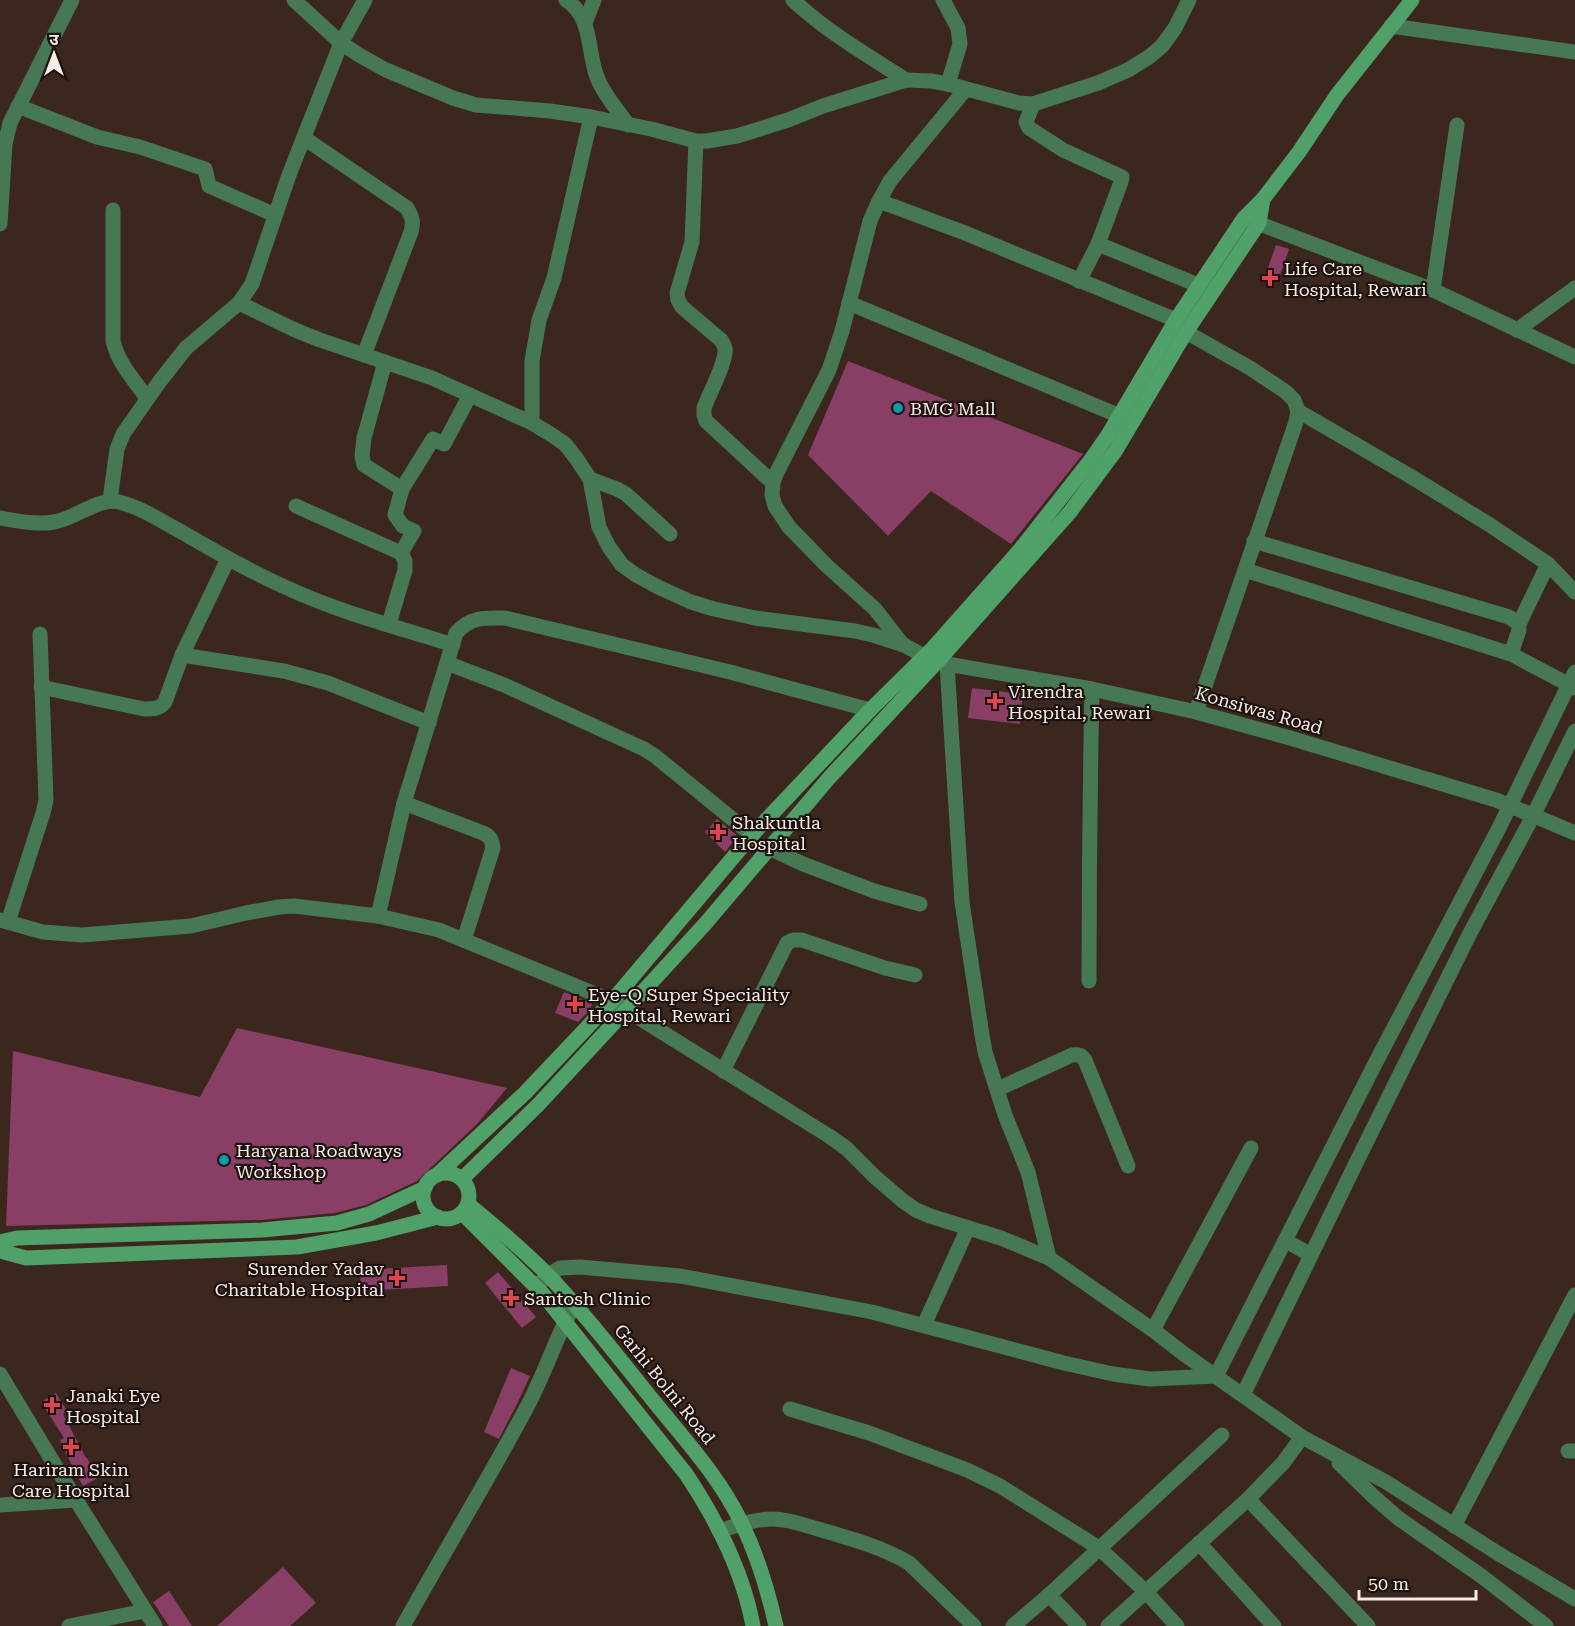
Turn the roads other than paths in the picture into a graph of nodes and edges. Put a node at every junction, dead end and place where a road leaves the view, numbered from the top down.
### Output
1 (72, 0) edge
2 (294, 0) edge
3 (365, 0) edge
4 (566, 0) edge
5 (594, 0) edge
6 (793, 0) edge
7 (943, 0) edge
8 (1189, 0) edge
9 (1412, 0) edge
10 (585, 23) junction
11 (1391, 26) junction
12 (341, 43) junction
13 (1575, 52) edge
14 (906, 81) junction
15 (948, 84) junction
16 (965, 90) junction
17 (1033, 104) junction
18 (18, 106) junction
19 (591, 117) junction
20 (628, 125) junction
21 (1457, 125) dead end
22 (304, 138) junction
23 (696, 141) junction
24 (2, 143) edge
25 (2, 165) edge
26 (879, 201) junction
27 (113, 210) dead end
28 (275, 215) junction
29 (1252, 220) junction
30 (0, 224) edge
31 (1098, 244) junction
32 (1079, 281) junction
33 (1198, 285) junction
34 (1575, 288) edge
35 (1432, 290) junction
36 (239, 303) junction
37 (849, 303) junction
38 (1181, 326) junction
39 (1517, 330) junction
40 (364, 355) junction
41 (1575, 357) edge
42 (385, 362) junction
43 (470, 395) junction
44 (147, 398) junction
45 (1298, 411) junction
46 (1120, 416) junction
47 (532, 423) junction
48 (590, 479) junction
49 (773, 483) junction
50 (402, 489) junction
51 (110, 500) junction
52 (296, 506) dead end
53 (0, 518) edge
54 (670, 534) dead end
55 (1254, 542) junction
56 (401, 553) junction
57 (228, 559) junction
58 (1548, 564) junction
59 (1245, 570) junction
60 (1575, 592) edge
61 (389, 624) junction
62 (1519, 624) junction
63 (40, 634) dead end
64 (453, 645) junction
65 (904, 645) junction
66 (1511, 654) junction
67 (182, 655) junction
68 (937, 660) junction
69 (447, 663) junction
70 (1573, 681) edge
71 (41, 687) junction
72 (1092, 689) junction
73 (870, 710) junction
74 (1196, 712) junction
75 (429, 723) junction
76 (1575, 731) edge
77 (404, 803) junction
78 (1509, 806) junction
79 (1533, 816) junction
80 (1575, 834) edge
81 (752, 835) junction
82 (769, 848) junction
83 (920, 904) dead end
84 (378, 916) junction
85 (4, 921) edge
86 (464, 940) junction
87 (915, 975) dead end
88 (1089, 981) dead end
89 (612, 1001) junction
90 (626, 1010) junction
91 (723, 1071) junction
92 (998, 1089) junction
93 (1251, 1148) dead end
94 (1128, 1166) dead end
95 (437, 1175) junction
96 (462, 1179) junction
97 (425, 1188) junction
98 (465, 1209) junction
99 (438, 1217) junction
100 (968, 1228) junction
101 (1286, 1241) junction
102 (0, 1242) edge
103 (0, 1251) edge
104 (1311, 1255) junction
105 (1048, 1258) junction
106 (548, 1275) junction
107 (536, 1287) junction
108 (1575, 1295) edge
109 (574, 1305) junction
110 (565, 1321) junction
111 (924, 1325) junction
112 (1153, 1330) junction
113 (0, 1374) edge
114 (1216, 1376) junction
115 (1243, 1395) junction
116 (790, 1409) dead end
117 (1222, 1435) dead end
118 (1302, 1437) junction
119 (1327, 1450) junction
120 (1248, 1499) junction
121 (76, 1500) junction
122 (0, 1505) edge
123 (742, 1523) junction
124 (1454, 1526) junction
125 (719, 1532) junction
126 (1199, 1544) junction
127 (1099, 1548) junction
128 (1146, 1592) junction
129 (1048, 1595) junction
130 (1575, 1599) edge
131 (145, 1611) junction
132 (69, 1626) edge
133 (155, 1626) edge
134 (403, 1626) edge
135 (753, 1626) edge
136 (776, 1626) edge
137 (974, 1626) edge
138 (1013, 1626) edge
139 (1079, 1626) edge
140 (1108, 1626) edge
141 (1178, 1626) edge
142 (1274, 1626) edge
143 (1368, 1626) edge
144 (1546, 1626) edge

1 - 18 street
2 - 12 street
3 - 12 street
4 - 10 street
5 - 10 street
6 - 14 street
7 - 15 street
8 - 17 street
9 - 11 main road
10 - 20 street
11 - 13 street
11 - 29 main road
12 - 19 street
12 - 22 street
14 - 15 street
14 - 23 street
15 - 16 street
16 - 17 street
16 - 26 street
17 - 31 street
18 - 24 street
18 - 28 street
19 - 20 street
19 - 47 street
20 - 23 street
21 - 35 street
22 - 28 street
22 - 40 street
23 - 49 street
24 - 25 street
25 - 30 street
26 - 32 street
26 - 37 street
27 - 44 street
28 - 36 street
29 - 33 main road
29 - 35 street
29 - 38 main road
31 - 32 street
31 - 33 street
32 - 38 street
33 - 38 main road
34 - 39 street
35 - 39 street
36 - 40 street
36 - 44 street
37 - 46 street
37 - 49 street
38 - 45 street
38 - 46 main road
38 - 68 main road
39 - 41 street
40 - 42 street
42 - 43 street
42 - 50 street
43 - 47 street
43 - 50 street
44 - 51 street
45 - 55 street
45 - 58 street
46 - 68 main road
47 - 48 street
48 - 54 street
48 - 65 street
49 - 65 street
50 - 56 street
51 - 53 street
51 - 57 street
52 - 56 street
55 - 59 street
55 - 62 street
56 - 61 street
57 - 61 street
57 - 67 street
58 - 60 street
58 - 62 street
59 - 66 street
59 - 74 street
61 - 64 street
62 - 66 street
63 - 71 street
64 - 69 street
64 - 73 street
65 - 68 street, Konsiwas Road
66 - 70 street
67 - 71 street
67 - 75 street
68 - 72 street, Konsiwas Road
68 - 73 main road
68 - 82 main road
68 - 92 street
69 - 75 street
69 - 81 street
70 - 78 street
71 - 85 street
72 - 74 street, Konsiwas Road
72 - 88 street
73 - 81 main road
74 - 78 street, Konsiwas Road
75 - 77 street
76 - 79 street
77 - 84 street
77 - 86 street
78 - 79 street, Konsiwas Road
78 - 101 street
79 - 80 street, Konsiwas Road
79 - 104 street
81 - 89 main road
82 - 83 street
82 - 90 main road
84 - 85 street
84 - 86 street
86 - 89 street
87 - 91 street
89 - 90 street
89 - 95 main road
90 - 91 street
90 - 96 main road
91 - 100 street
92 - 94 street
92 - 105 street
93 - 112 street
95 - 96 main road
95 - 97 main road
96 - 98 main road
97 - 99 main road
97 - 102 main road
98 - 99 main road
98 - 106 main road, Garhi Bolni Road
98 - 107 main road
99 - 103 main road
100 - 105 street
100 - 111 street
101 - 104 street
101 - 114 street
104 - 115 street
105 - 112 street
106 - 107 street
106 - 109 main road, Garhi Bolni Road
106 - 111 street
107 - 110 main road
108 - 124 street
109 - 110 street
109 - 123 main road, Garhi Bolni Road
110 - 125 main road
110 - 134 street
111 - 114 street
112 - 114 street
113 - 121 street
114 - 115 street
115 - 118 street
116 - 127 street
117 - 127 street
118 - 119 street
118 - 120 street
119 - 124 street
119 - 144 street
120 - 126 street
120 - 143 street
121 - 122 street
121 - 131 street
123 - 125 street
123 - 136 main road, Garhi Bolni Road
123 - 137 street
124 - 130 street
125 - 135 main road
126 - 128 street
126 - 142 street
127 - 128 street
127 - 129 street
128 - 140 street
128 - 141 street
129 - 138 street
129 - 139 street
131 - 132 street
131 - 133 street

